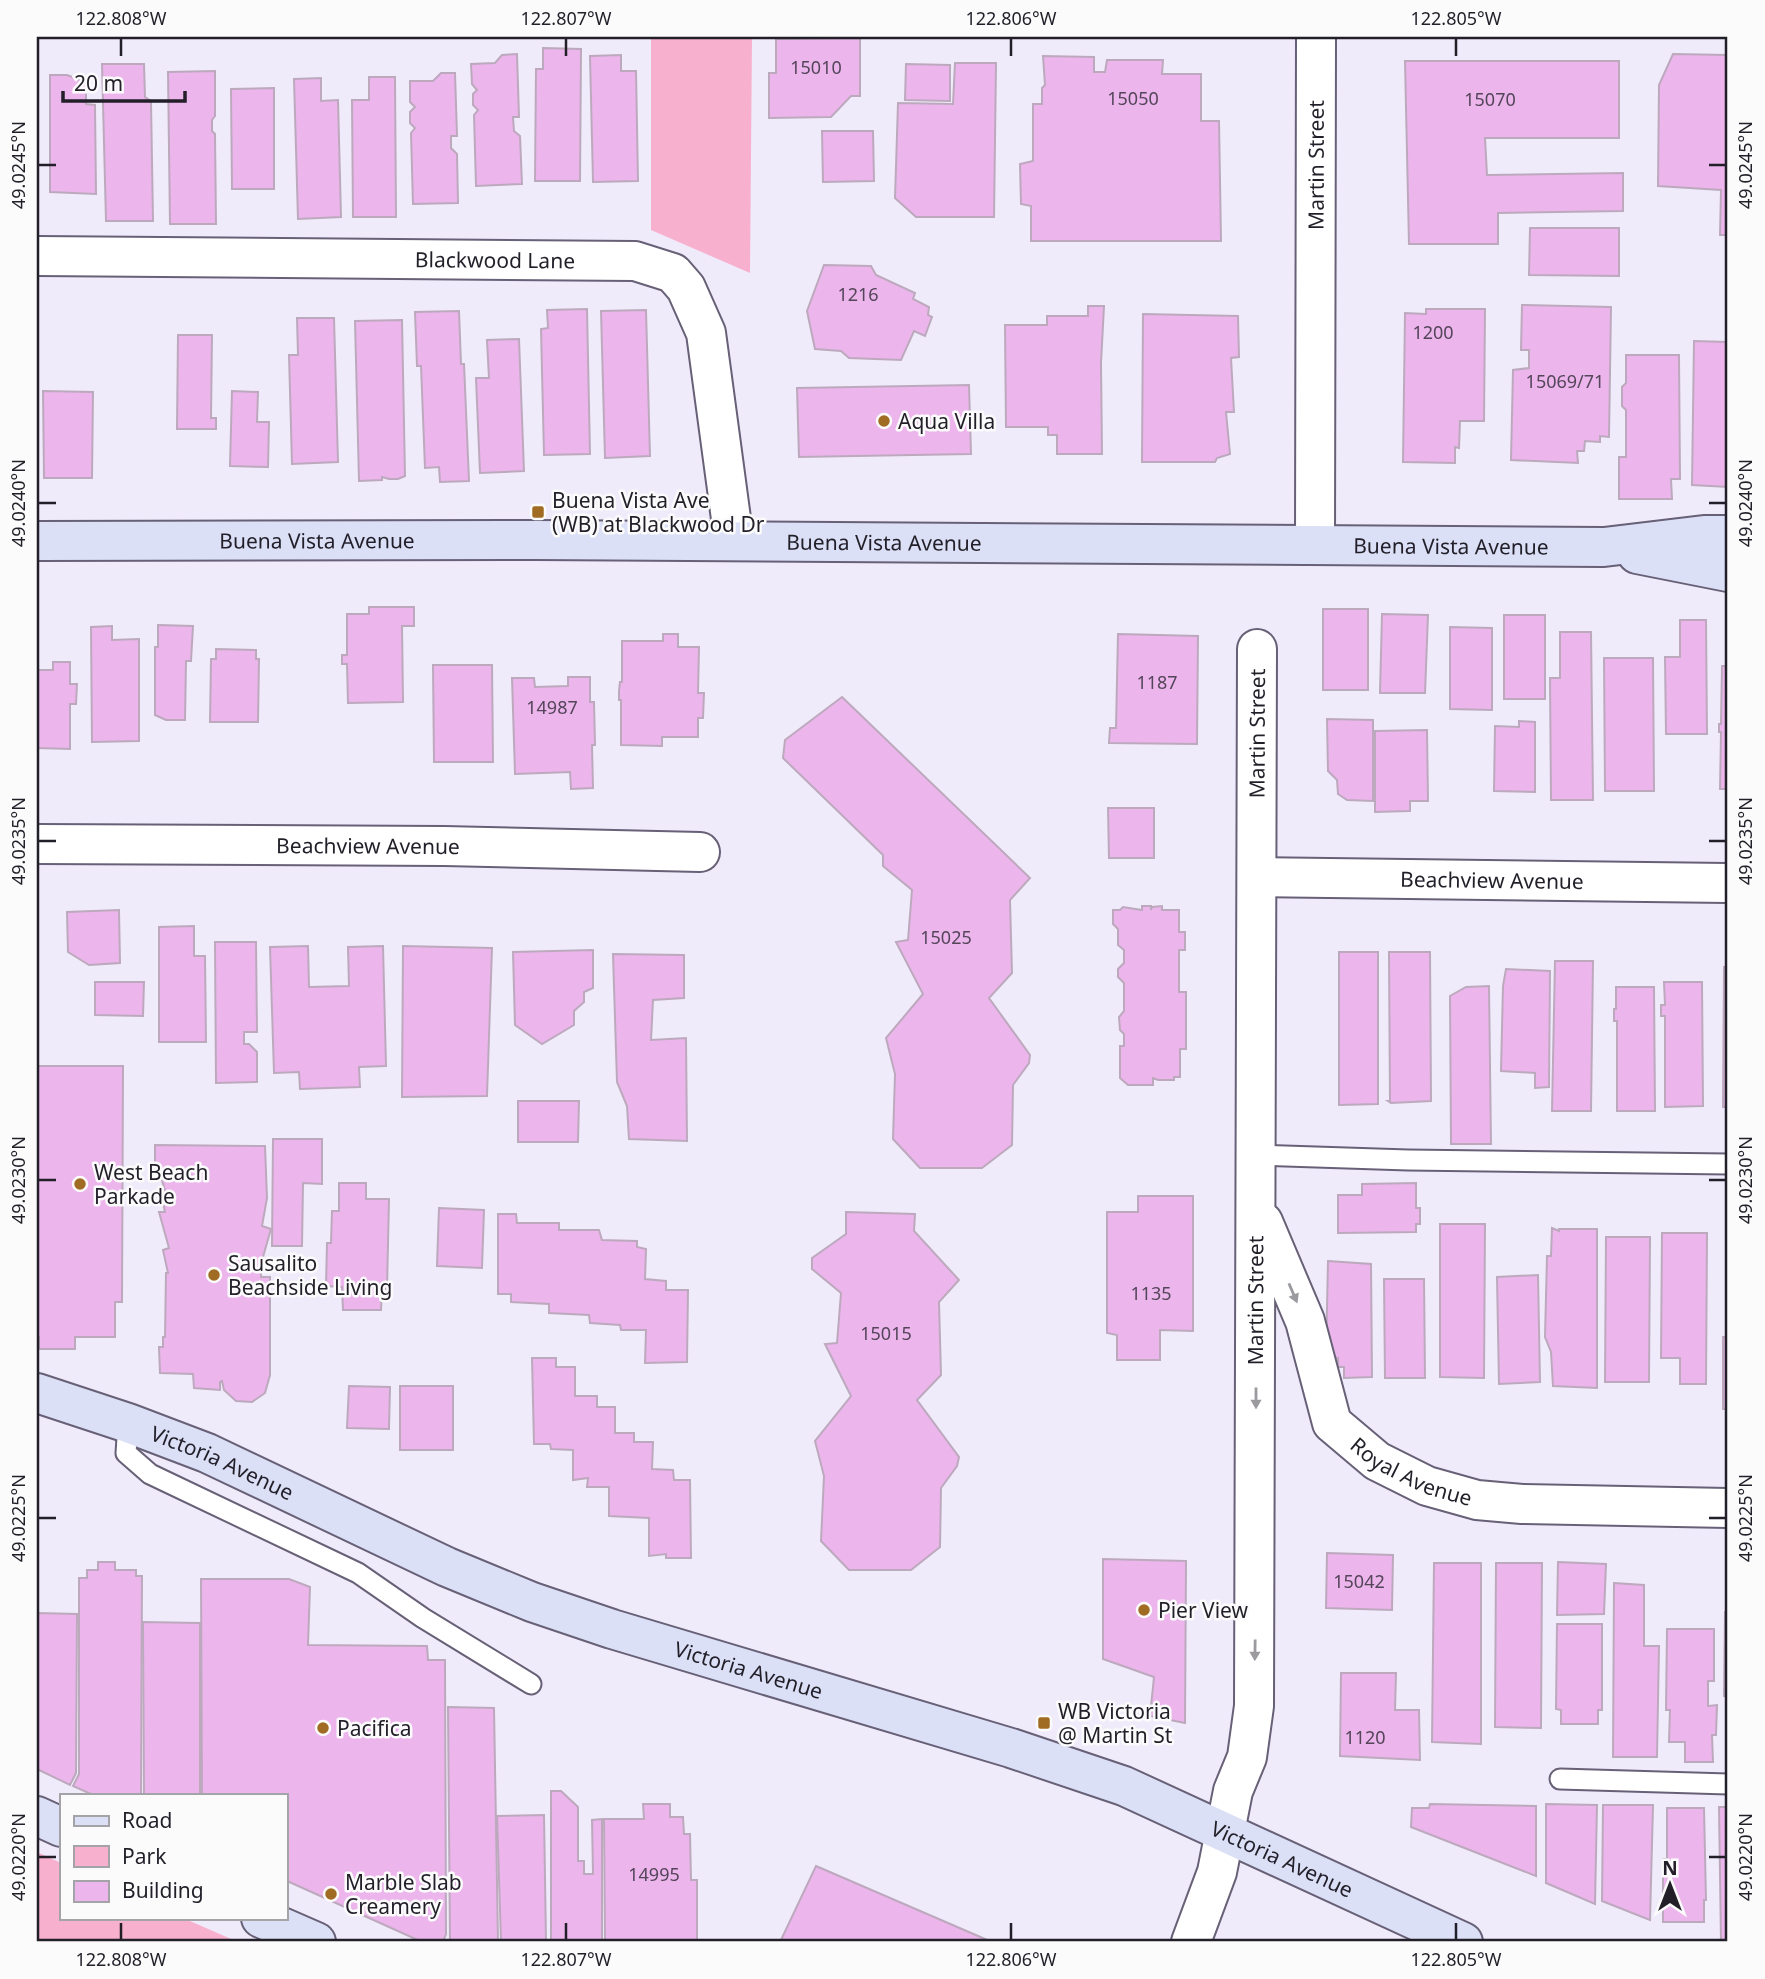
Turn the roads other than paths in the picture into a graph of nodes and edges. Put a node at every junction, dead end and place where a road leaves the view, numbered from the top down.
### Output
1 (1316, 37) edge
2 (37, 256) edge
3 (1728, 535) edge
4 (37, 541) edge
5 (734, 541) junction
6 (1315, 545) junction
7 (1604, 547) junction
8 (1728, 572) edge
9 (1258, 649) dead end
10 (37, 844) edge
11 (700, 852) dead end
12 (1258, 877) junction
13 (1728, 883) edge
14 (1257, 1155) junction
15 (1728, 1164) edge
16 (1257, 1208) junction
17 (37, 1392) edge
18 (128, 1423) junction
19 (1728, 1508) edge
20 (531, 1684) dead end
21 (1560, 1779) dead end
22 (1728, 1784) edge
23 (37, 1816) edge
24 (60, 1827) edge
25 (1224, 1832) junction
26 (266, 1920) edge
27 (316, 1942) edge
28 (1191, 1942) edge
29 (1463, 1942) edge

1 - 6 street, Martin Street
2 - 5 street, Blackwood Lane
3 - 7 street, Buena Vista Avenue
4 - 5 street, Buena Vista Avenue
5 - 6 street, Buena Vista Avenue
6 - 7 street, Buena Vista Avenue
7 - 8 street, Buena Vista Avenue
9 - 12 street, Martin Street
10 - 11 street, Beachview Avenue
12 - 13 street, Beachview Avenue
12 - 14 street, Martin Street
14 - 15 lane
14 - 16 street, Martin Street
16 -> 19 street, Royal Avenue
16 -> 25 street, Martin Street
17 - 18 street, Victoria Avenue
18 - 20 lane
18 - 25 street, Victoria Avenue
21 - 22 lane
23 - 24 street
25 - 28 street, Martin Street
25 - 29 street, Victoria Avenue
26 - 27 street

